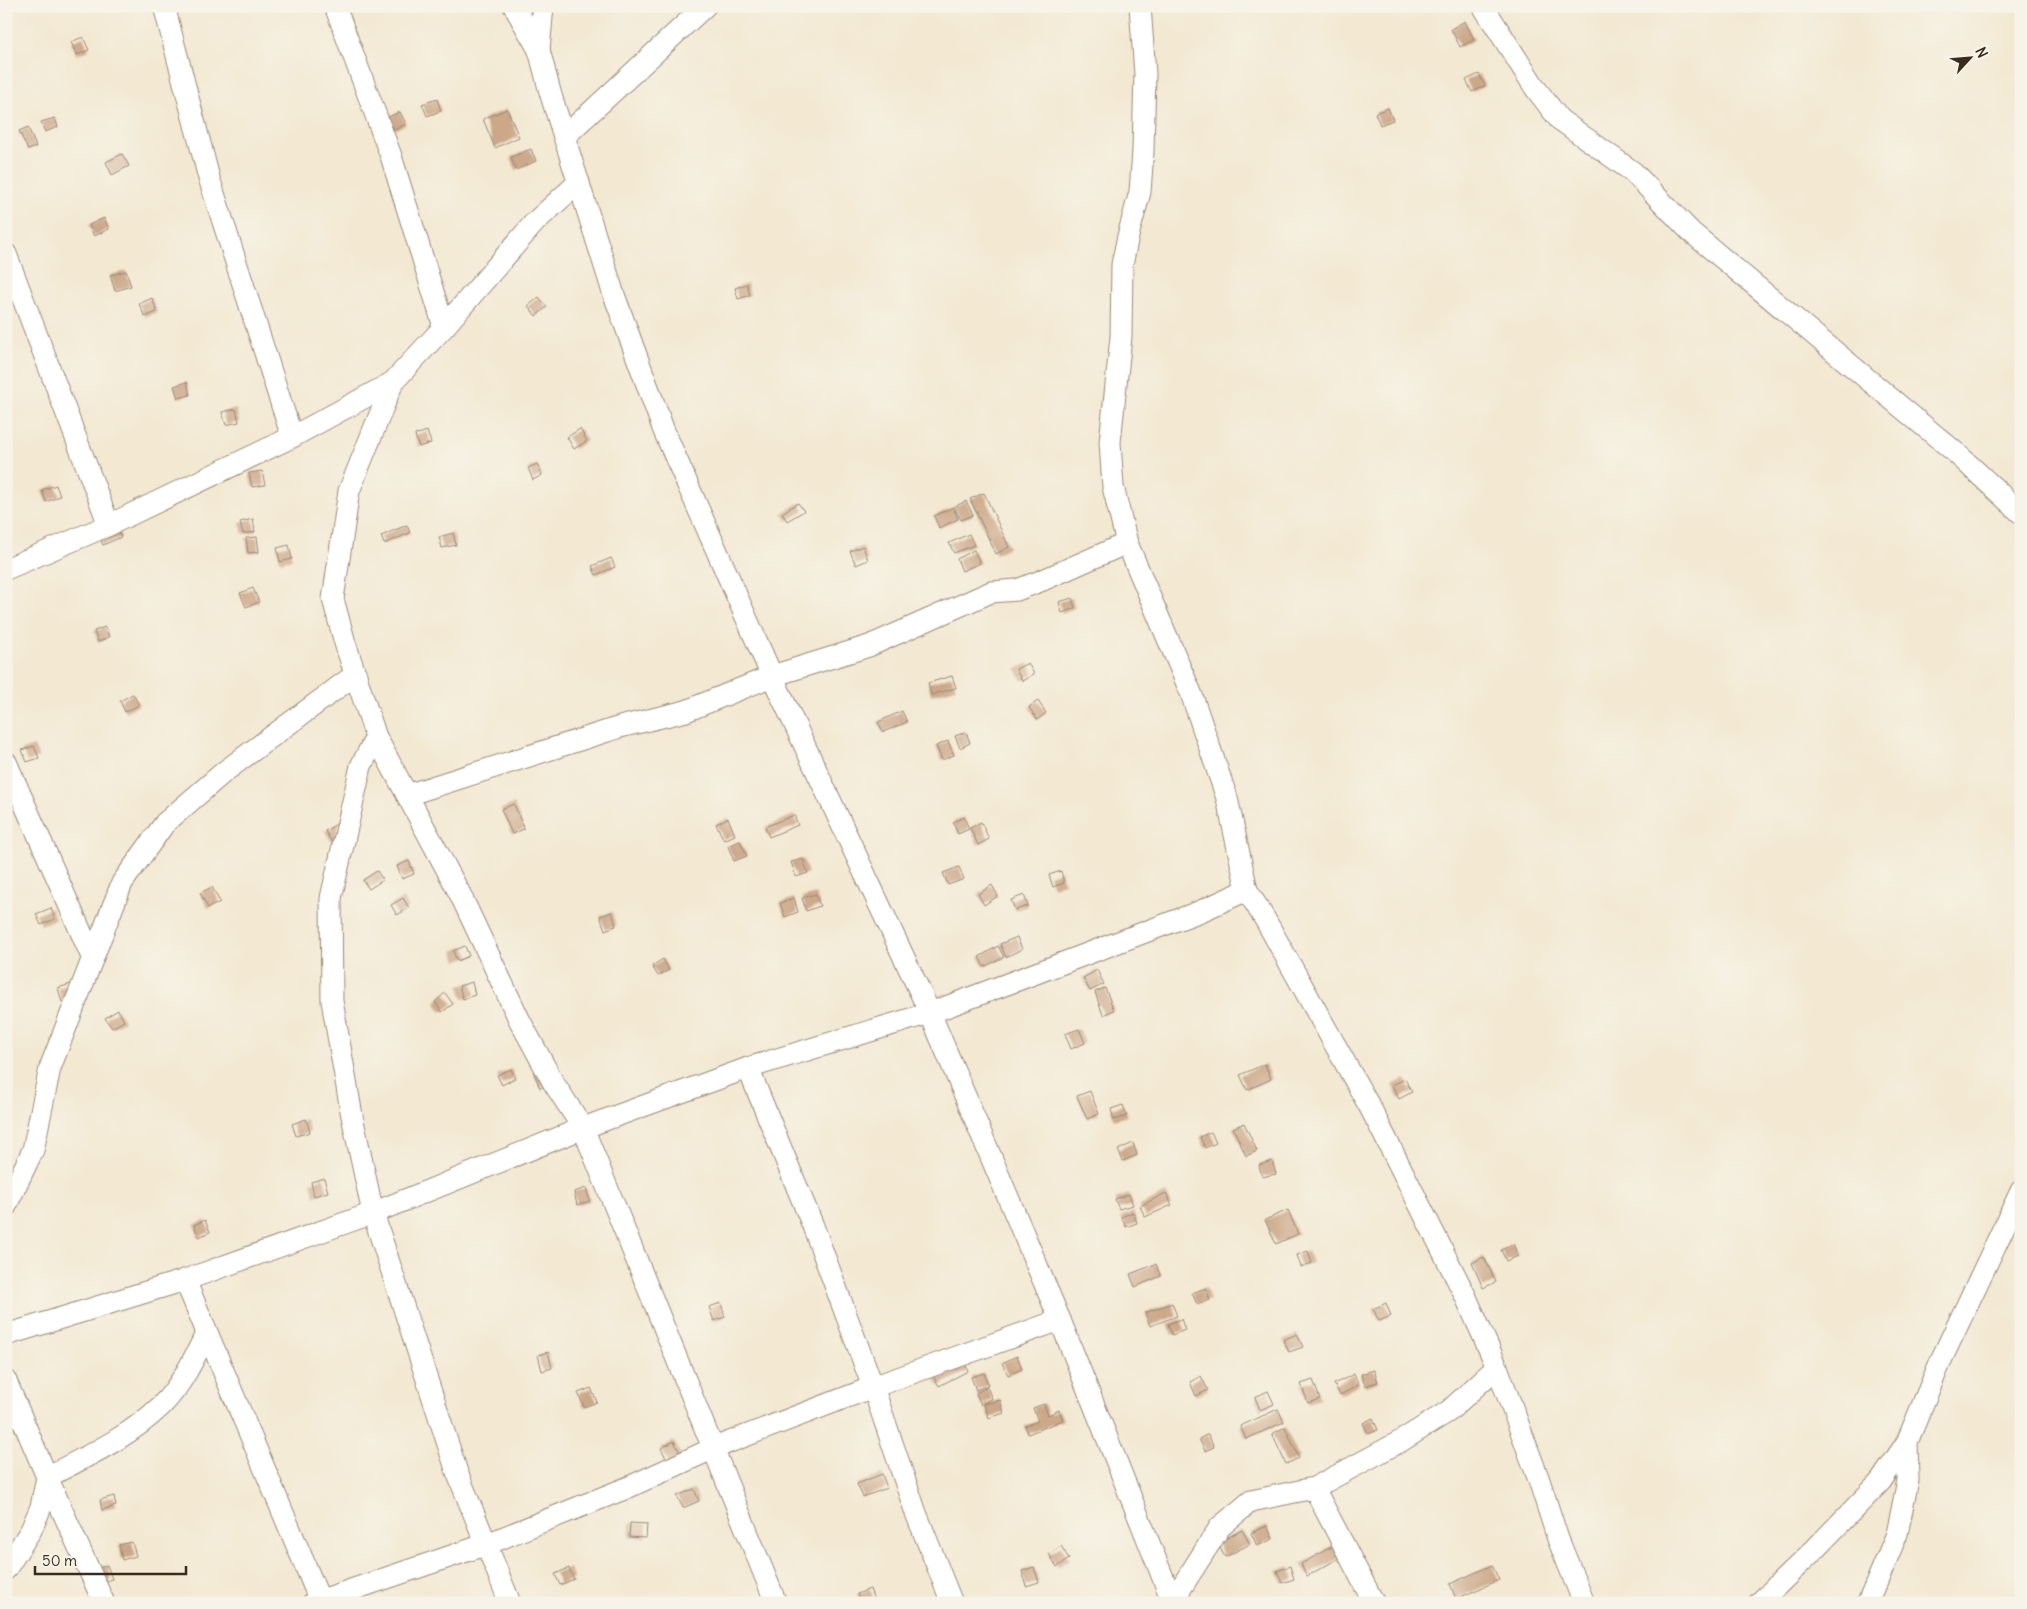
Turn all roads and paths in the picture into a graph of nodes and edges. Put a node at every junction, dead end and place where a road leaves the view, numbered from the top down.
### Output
1 (164, 6) edge
2 (335, 6) edge
3 (514, 6) edge
4 (543, 6) edge
5 (705, 6) edge
6 (1140, 6) edge
7 (1483, 6) edge
8 (540, 50) junction
9 (564, 137) junction
10 (578, 182) junction
11 (6, 254) edge
12 (444, 327) junction
13 (394, 382) junction
14 (292, 438) junction
15 (2021, 513) edge
16 (109, 525) junction
17 (1127, 543) junction
18 (6, 569) edge
19 (356, 674) junction
20 (772, 676) junction
21 (376, 737) junction
22 (6, 762) edge
23 (407, 795) junction
24 (1247, 890) junction
25 (92, 958) junction
26 (930, 1013) junction
27 (748, 1068) junction
28 (583, 1128) junction
29 (2021, 1191) edge
30 (6, 1206) edge
31 (374, 1213) junction
32 (185, 1280) junction
33 (1060, 1320) junction
34 (206, 1334) junction
35 (6, 1335) edge
36 (1497, 1368) junction
37 (6, 1381) edge
38 (873, 1387) junction
39 (1907, 1442) junction
40 (714, 1448) junction
41 (46, 1477) junction
42 (1314, 1488) junction
43 (487, 1544) junction
44 (6, 1569) edge
45 (318, 1602) edge
46 (104, 1603) edge
47 (510, 1603) edge
48 (776, 1603) edge
49 (952, 1603) edge
50 (1172, 1603) edge
51 (1374, 1603) edge
52 (1584, 1603) edge
53 (1759, 1603) edge
54 (1868, 1603) edge

1 - 14 street
2 - 12 street
3 - 8 street
4 - 8 street
5 - 9 street
6 - 17 street
7 - 15 street
8 - 9 street
9 - 10 street
10 - 12 street
10 - 20 street
11 - 16 street
12 - 13 street
13 - 14 street
13 - 19 street
14 - 16 street
16 - 18 street
17 - 20 street
17 - 24 street
19 - 21 street
19 - 25 street
20 - 23 street
20 - 26 street
21 - 23 street
21 - 31 street
22 - 25 street
23 - 28 street
24 - 26 street
24 - 36 street
25 - 30 street
26 - 27 street
26 - 33 street
27 - 28 street
27 - 38 street
28 - 31 street
28 - 40 street
29 - 39 street
31 - 32 street
31 - 43 street
32 - 34 street
32 - 35 street
33 - 38 street
33 - 50 street
34 - 41 street
34 - 45 street
36 - 42 street
36 - 52 street
37 - 41 street
38 - 40 street
38 - 49 street
39 - 53 street
39 - 54 street
40 - 43 street
40 - 48 street
41 - 44 street
41 - 46 street
42 - 50 street
42 - 51 street
43 - 45 street
43 - 47 street

